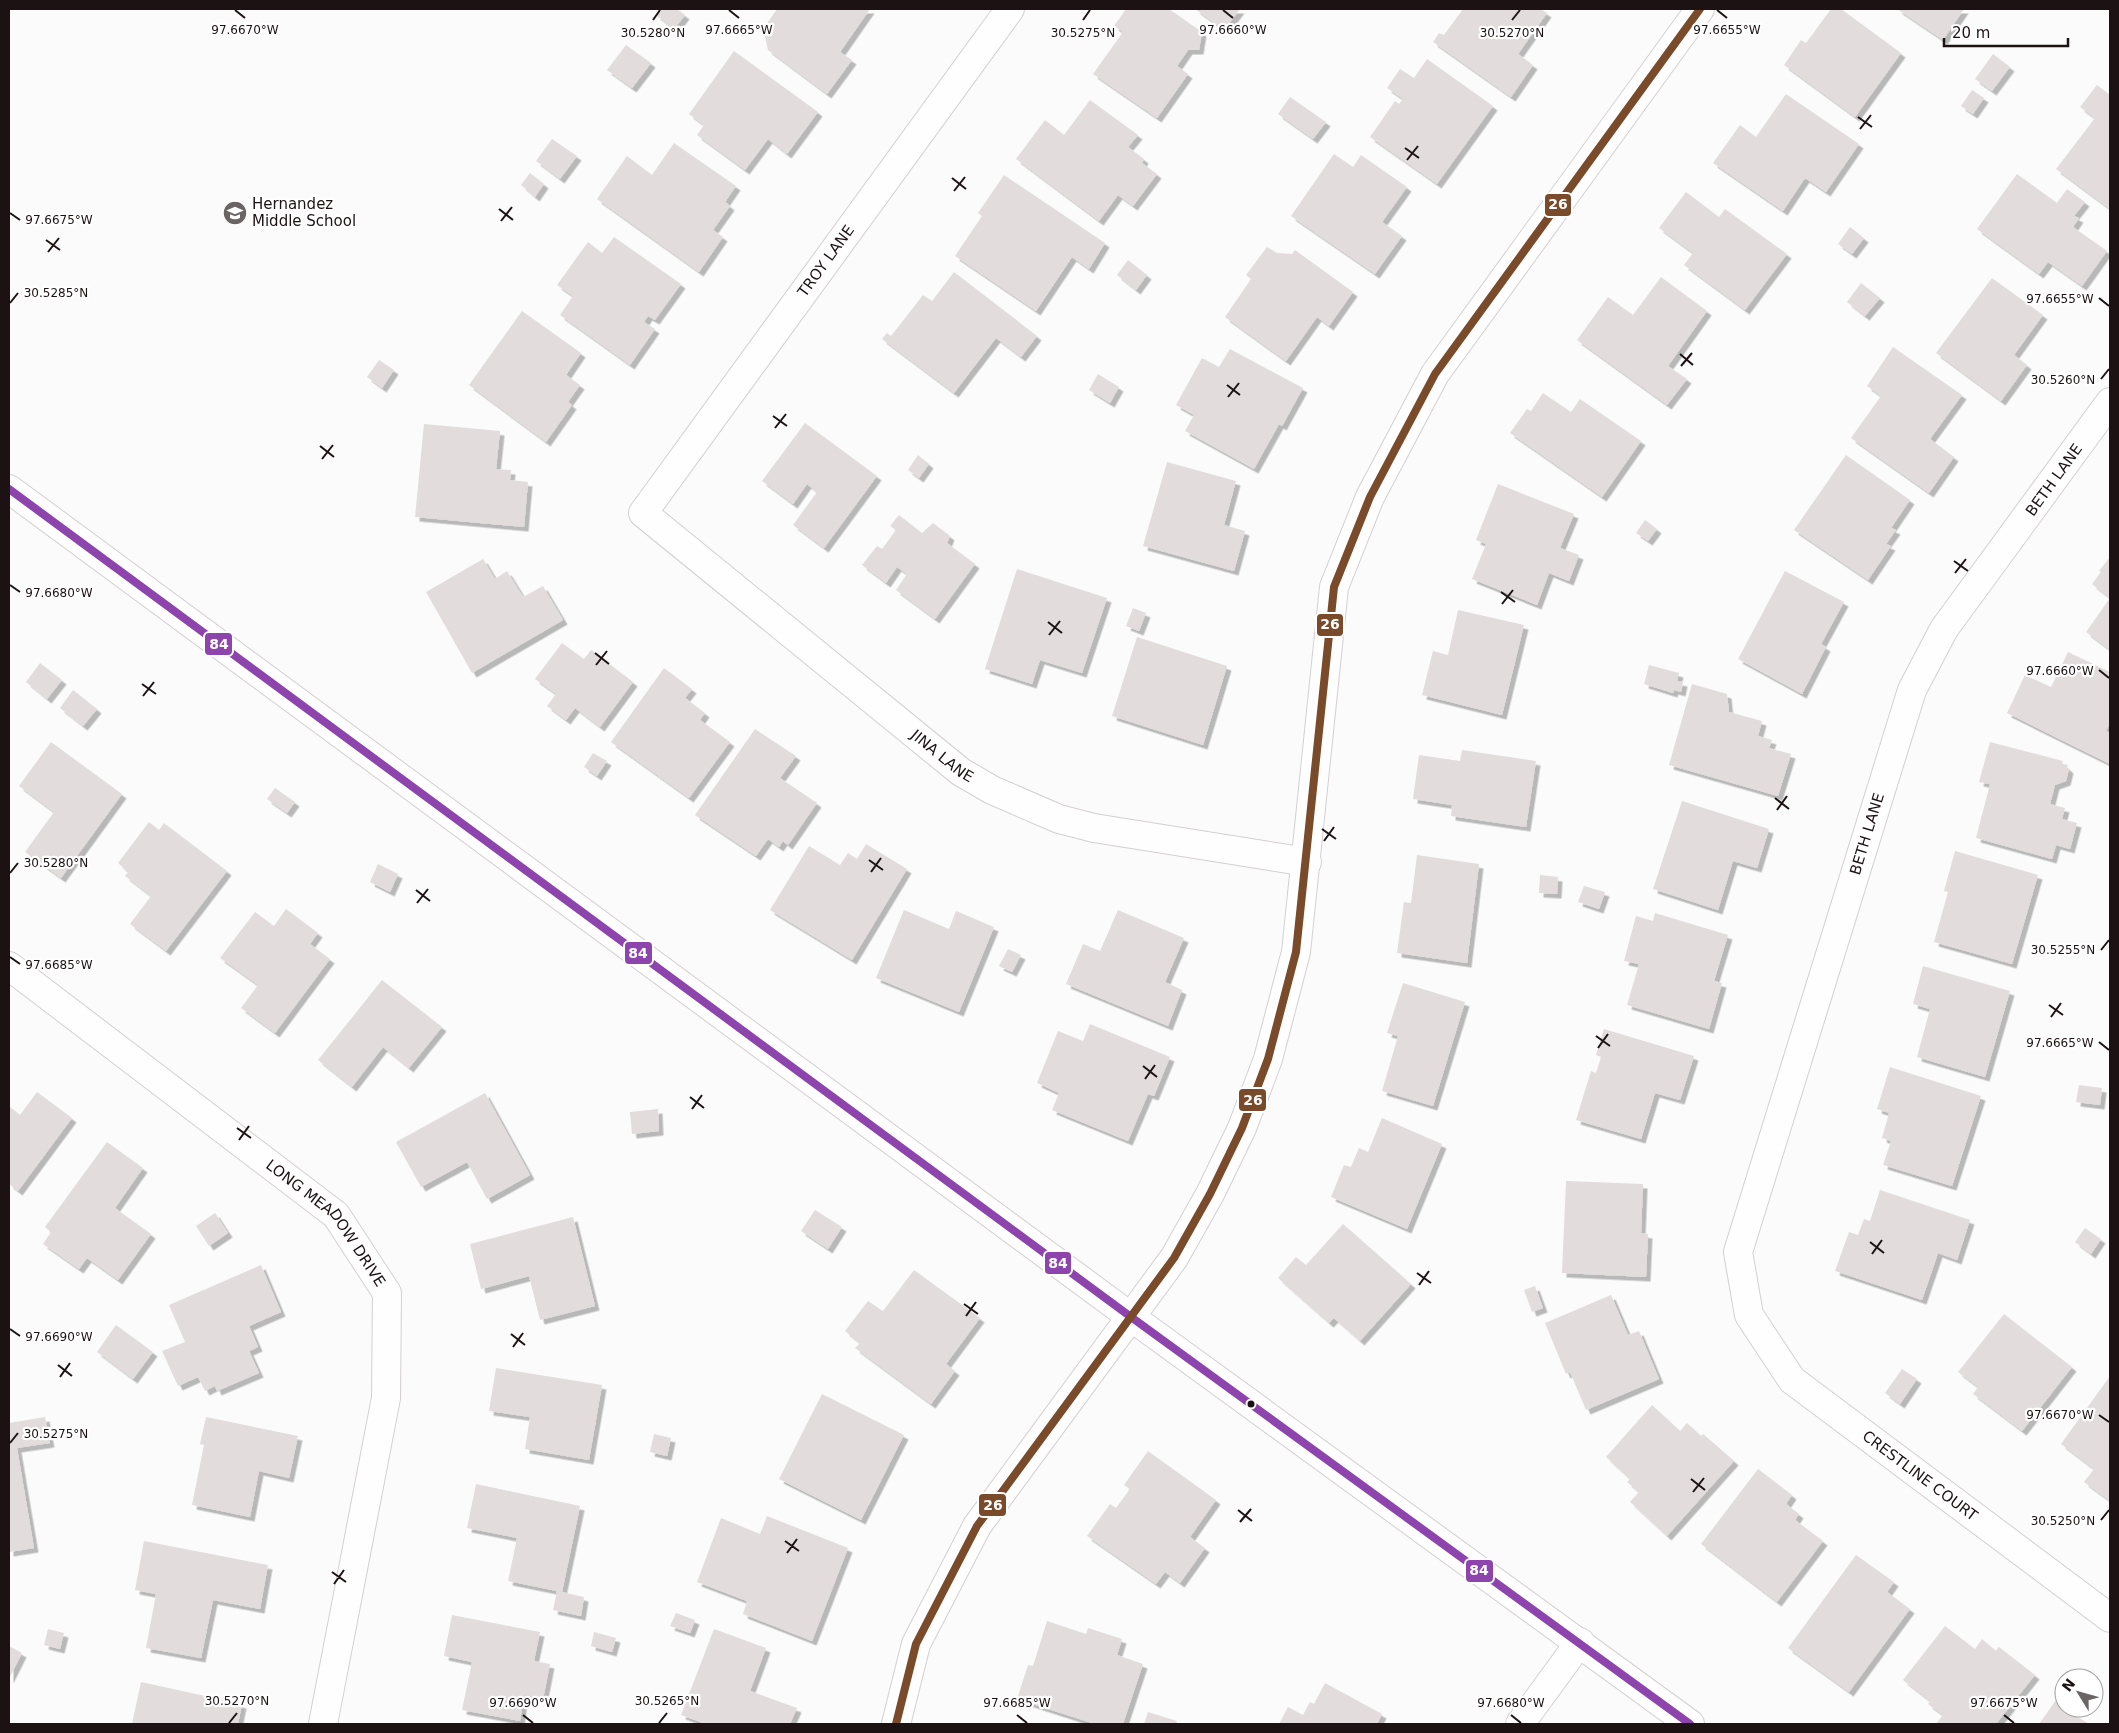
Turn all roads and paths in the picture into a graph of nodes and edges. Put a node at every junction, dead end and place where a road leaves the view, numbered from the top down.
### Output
1 (1010, 9) edge
2 (1700, 9) edge
3 (2110, 402) edge
4 (9, 489) edge
5 (642, 513) joint
6 (1307, 862) junction
7 (9, 966) edge
8 (1749, 1315) joint
9 (1132, 1317) junction
10 (2110, 1618) edge
11 (1580, 1642) junction
12 (323, 1724) edge
13 (896, 1724) edge
14 (1520, 1724) edge
15 (1690, 1724) edge

1 - 5 street, TROY LANE
2 - 6 street
3 - 8 street, BETH LANE
4 - 9 street
5 - 6 street, JINA LANE
6 - 9 street
7 - 12 street, LONG MEADOW DRIVE
8 - 10 street, CRESTLINE COURT
9 - 11 street
9 - 13 street
11 - 14 street
11 - 15 street

